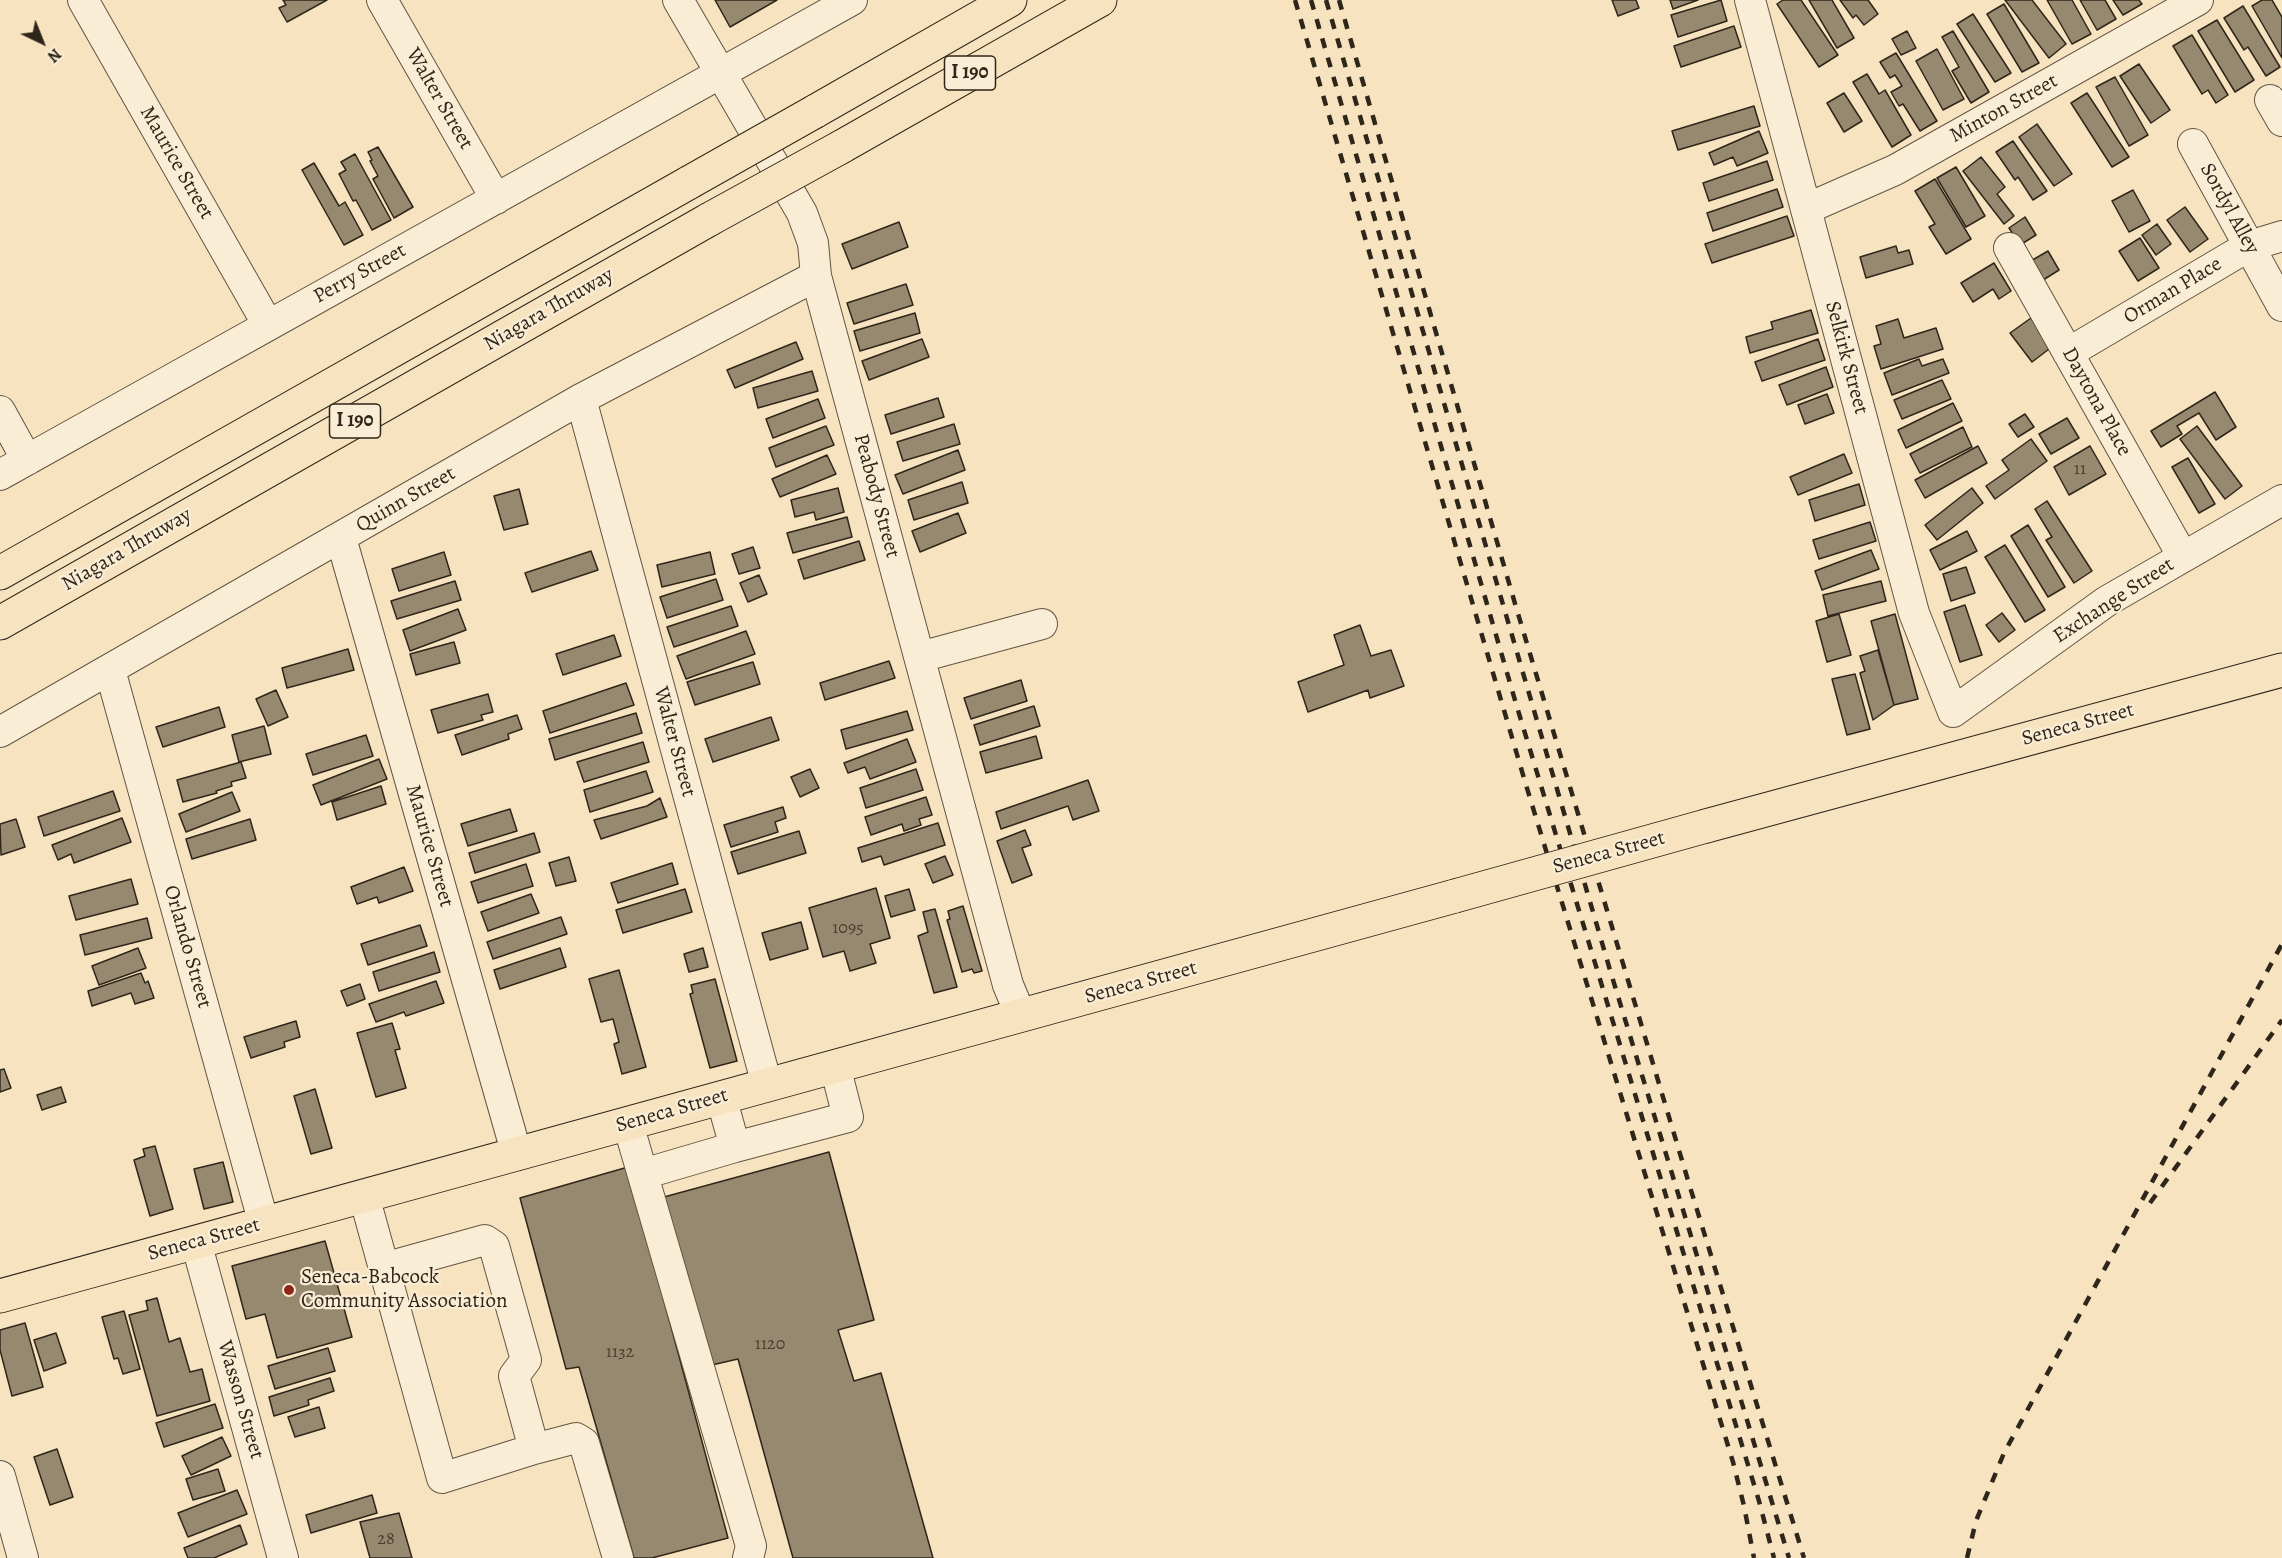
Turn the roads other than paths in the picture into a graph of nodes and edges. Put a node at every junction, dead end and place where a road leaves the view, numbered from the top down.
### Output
1 (83, 0) edge
2 (382, 0) edge
3 (678, 0) edge
4 (852, 0) edge
5 (1010, 0) edge
6 (1100, 0) edge
7 (1750, 0) edge
8 (2198, 0) edge
9 (719, 74) junction
10 (2193, 144) dead end
11 (495, 199) junction
12 (1806, 209) junction
13 (2282, 236) edge
14 (2249, 246) junction
15 (2009, 248) dead end
16 (816, 276) junction
17 (2282, 306) edge
18 (268, 325) junction
19 (2068, 353) junction
20 (581, 399) junction
21 (0, 411) edge
22 (27, 460) junction
23 (0, 475) edge
24 (2282, 500) edge
25 (341, 538) junction
26 (2182, 557) junction
27 (0, 573) edge
28 (0, 623) edge
29 (1042, 624) dead end
30 (920, 657) junction
31 (110, 670) junction
32 (2282, 670) edge
33 (1953, 712) joint
34 (0, 732) edge
35 (1021, 1016) junction
36 (835, 1066) junction
37 (767, 1084) junction
38 (721, 1097) junction
39 (628, 1124) junction
40 (735, 1147) junction
41 (517, 1155) junction
42 (643, 1174) junction
43 (364, 1196) junction
44 (264, 1224) junction
45 (196, 1242) junction
46 (384, 1269) junction
47 (0, 1296) edge
48 (534, 1449) junction
49 (0, 1476) edge
50 (22, 1558) edge
51 (284, 1558) edge
52 (618, 1558) edge
53 (748, 1558) edge

1 - 18 street, Maurice Street
2 - 11 street, Walter Street
3 - 9 street, Peabody Street
4 - 9 street, Perry Street
5 - 27 main road, Niagara Thruway / I 190, bridge
6 - 28 main road, Niagara Thruway / I 190, bridge
7 - 12 street, Selkirk Street
8 - 12 street, Minton Street
9 - 11 street, Perry Street
9 - 16 street, Peabody Street
10 - 14 street, Sordyl Alley
11 - 18 street, Perry Street
12 - 33 street, Selkirk Street
13 - 14 street, Orman Place
14 - 17 street, Sordyl Alley
14 - 19 street, Orman Place
15 - 19 street, Daytona Place
16 - 20 street, Quinn Street
16 - 30 street, Peabody Street
18 - 22 street, Perry Street
19 - 26 street, Daytona Place
20 - 25 street, Quinn Street
20 - 37 street, Walter Street
21 - 22 street
22 - 23 street, Perry Street
24 - 26 street, Exchange Street
25 - 31 street, Quinn Street
25 - 41 street, Maurice Street
26 - 33 street, Exchange Street
29 - 30 street
30 - 35 street, Peabody Street
31 - 34 street, Quinn Street
31 - 44 street, Orlando Street
32 - 35 main road, Seneca Street, bridge
35 - 36 main road, Seneca Street
36 - 37 main road, Seneca Street
36 - 40 street
37 - 38 main road, Seneca Street
38 - 39 main road, Seneca Street
38 - 40 street
39 - 41 main road, Seneca Street
39 - 42 street
40 - 42 street
41 - 43 main road, Seneca Street
42 - 53 street
43 - 44 main road, Seneca Street
43 - 46 street
44 - 45 main road, Seneca Street
45 - 47 main road, Seneca Street
45 - 51 street, Wasson Street
46 - 48 street
46 - 48 street
48 - 52 street
49 - 50 street

